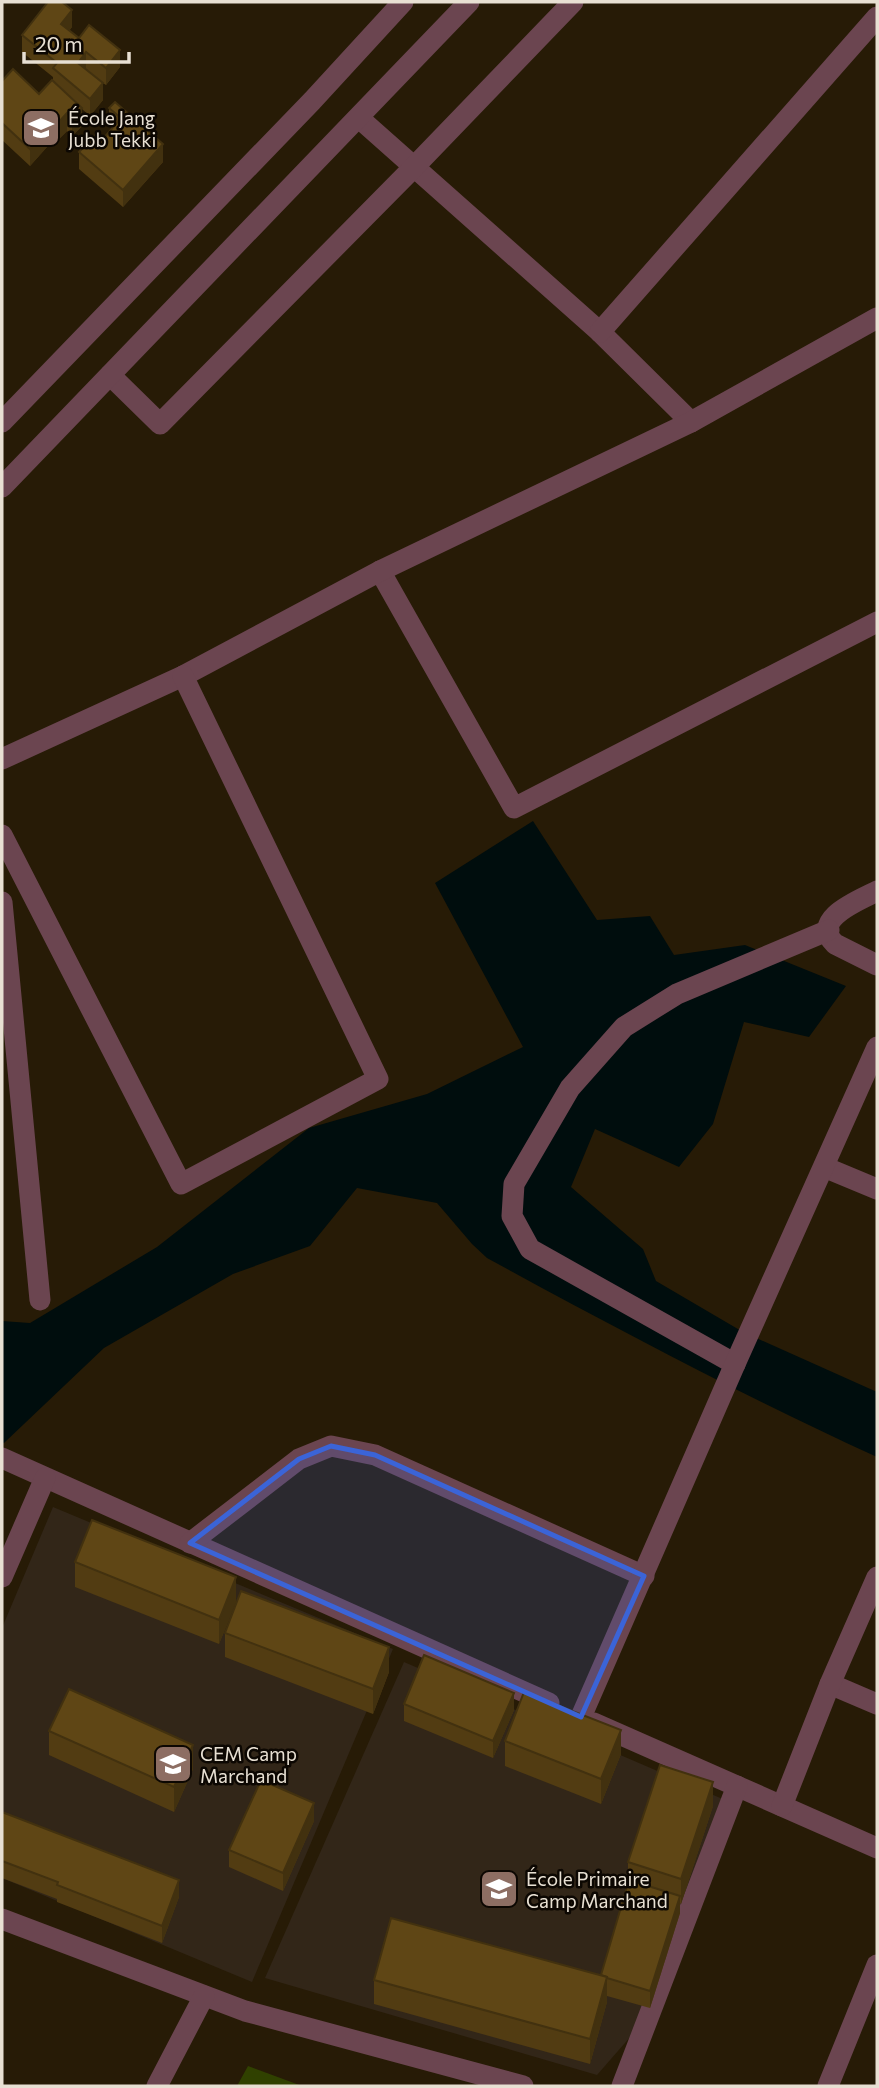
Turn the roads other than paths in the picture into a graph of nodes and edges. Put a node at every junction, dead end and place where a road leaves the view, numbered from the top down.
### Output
1 (403, 2) edge
2 (469, 2) edge
3 (573, 2) edge
4 (877, 18) edge
5 (359, 118) junction
6 (414, 167) junction
7 (877, 318) edge
8 (600, 332) junction
9 (110, 375) junction
10 (2, 422) edge
11 (691, 422) junction
12 (2, 487) edge
13 (380, 571) junction
14 (877, 622) edge
15 (183, 677) junction
16 (2, 759) edge
17 (2, 835) edge
18 (877, 891) edge
19 (2, 902) edge
20 (829, 930) junction
21 (877, 965) edge
22 (877, 1047) edge
23 (824, 1167) junction
24 (877, 1189) edge
25 (40, 1300) dead end
26 (734, 1364) junction
27 (2, 1458) edge
28 (45, 1478) junction
29 (190, 1543) junction
30 (644, 1576) junction
31 (2, 1577) edge
32 (877, 1577) edge
33 (830, 1684) junction
34 (877, 1704) edge
35 (581, 1717) junction
36 (737, 1786) junction
37 (782, 1807) junction
38 (877, 1848) edge
39 (2, 1919) edge
40 (877, 1965) edge
41 (204, 1996) junction
42 (516, 2085) edge
43 (158, 2086) edge
44 (622, 2086) edge
45 (828, 2086) edge

1 - 10 street
2 - 5 street
3 - 6 street
4 - 8 street
5 - 6 street
5 - 9 street
6 - 8 street
6 - 9 street
7 - 11 street
8 - 11 street
9 - 12 street
11 - 13 street
13 - 14 street
13 - 15 street
15 - 16 street
15 - 17 street
18 - 20 street
19 - 25 street
20 - 21 street
20 - 26 street
22 - 23 street
23 - 24 street
23 - 26 street
26 - 30 street
27 - 28 street
28 - 29 street
28 - 31 street
29 - 30 street
29 - 35 street
30 - 35 street
32 - 33 street
33 - 34 street
33 - 37 street
35 - 36 street
36 - 37 street
36 - 44 street
37 - 38 street
39 - 41 street
40 - 45 street
41 - 42 street
41 - 43 street

